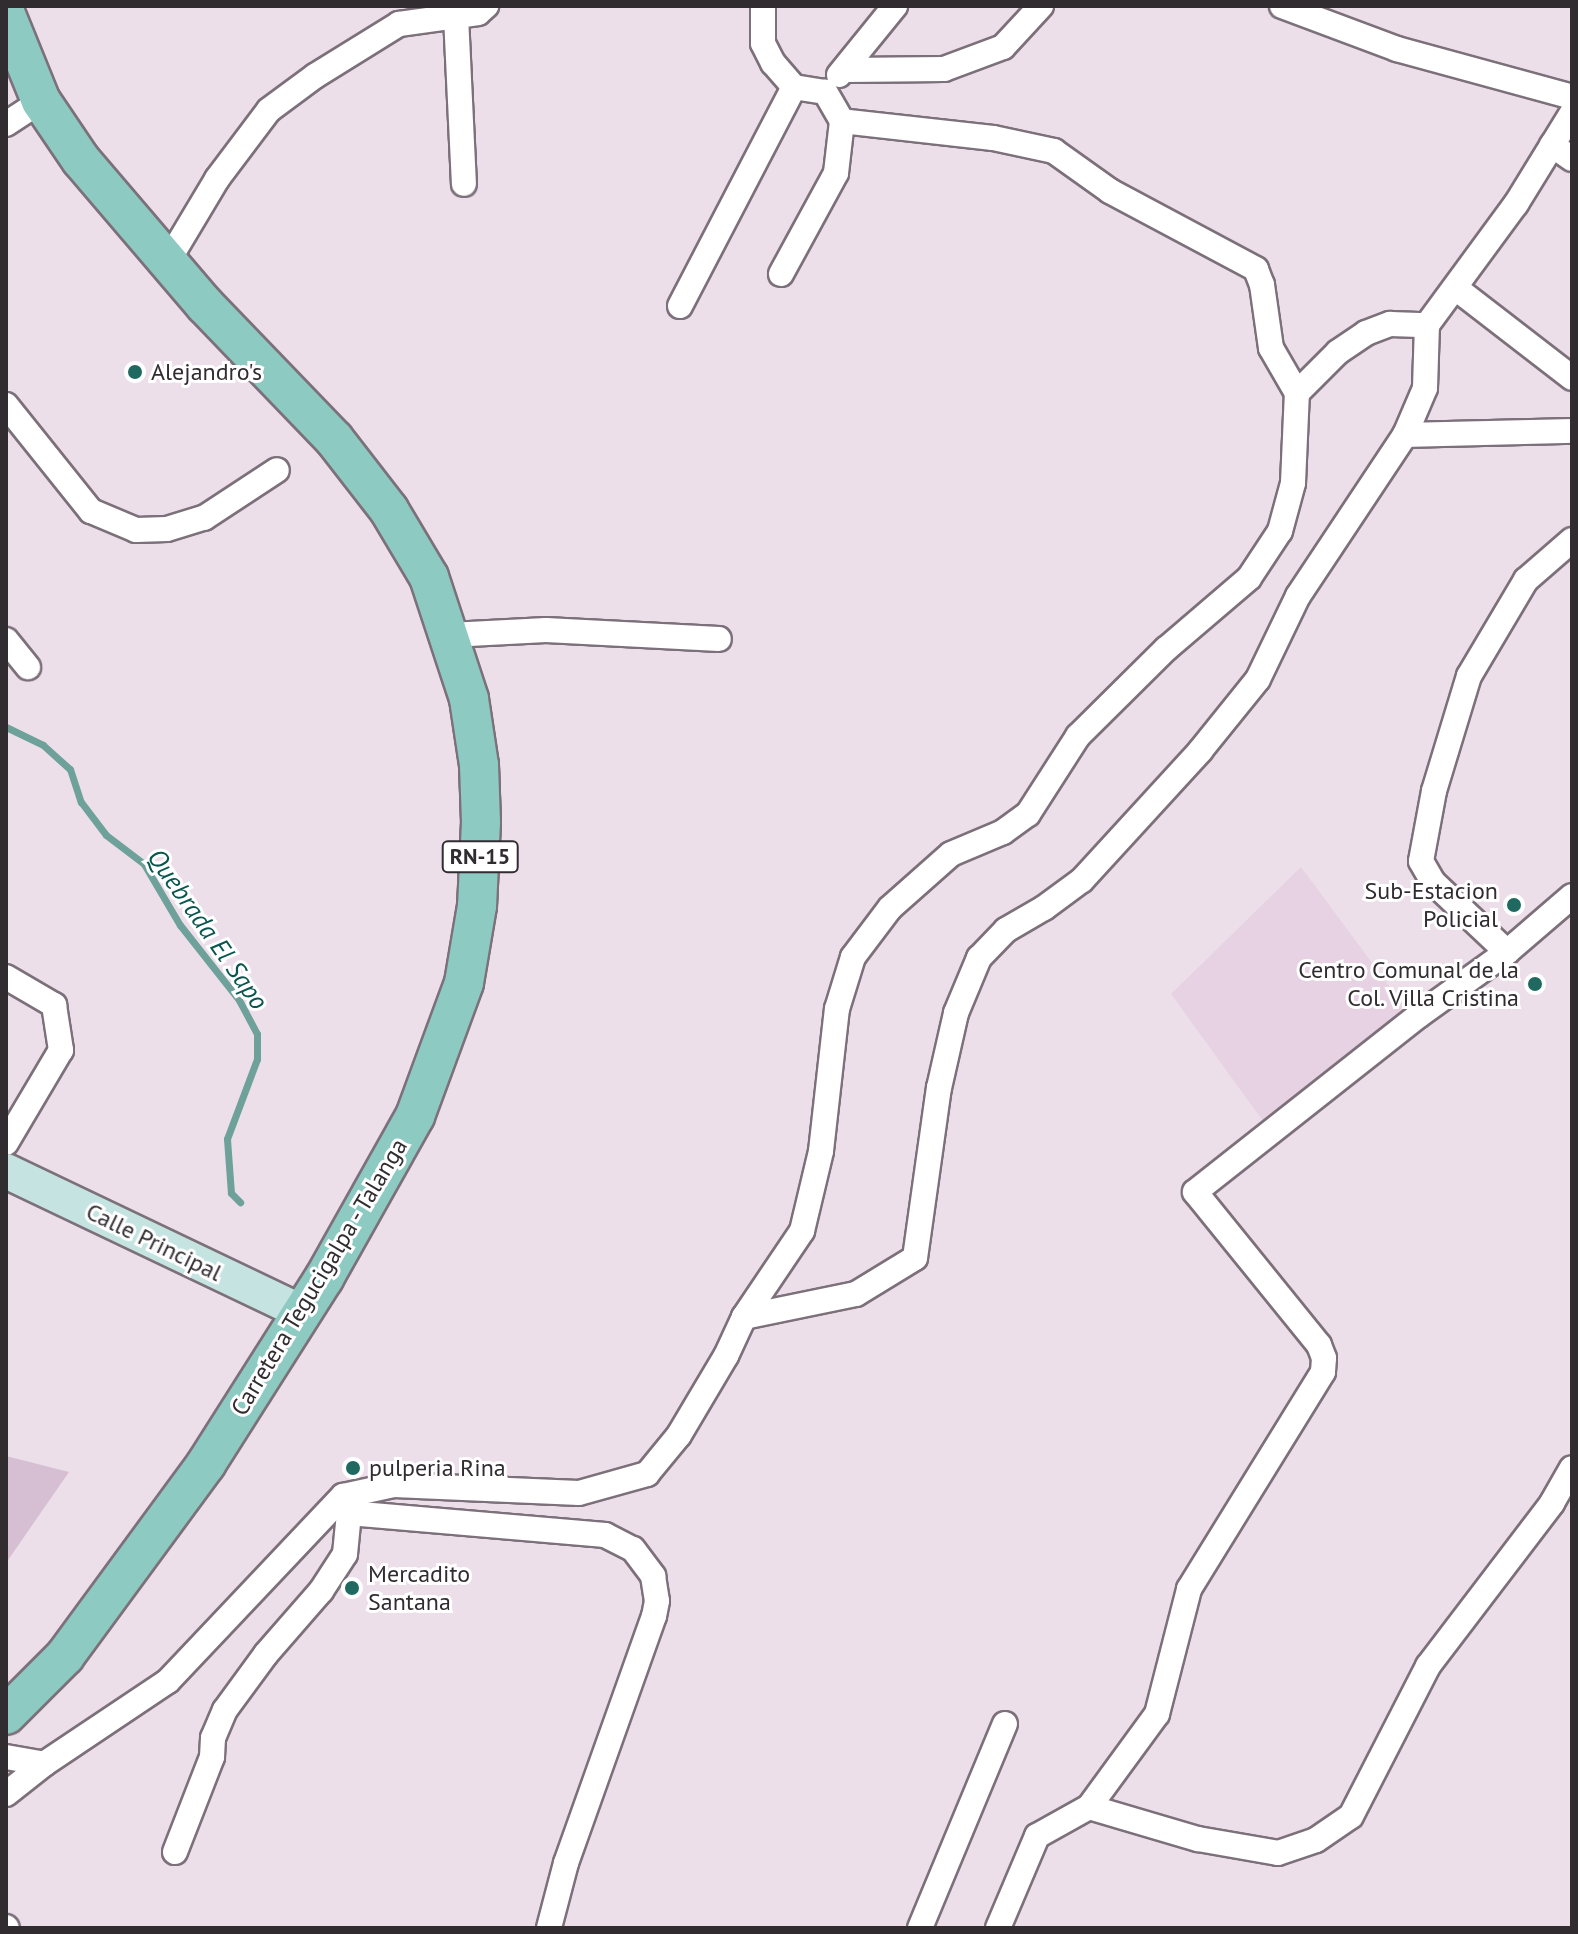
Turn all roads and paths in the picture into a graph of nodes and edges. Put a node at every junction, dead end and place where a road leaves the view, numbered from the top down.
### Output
1 (486, 6) edge
2 (763, 6) edge
3 (895, 6) edge
4 (1041, 6) edge
5 (1282, 6) edge
6 (6, 15) edge
7 (394, 15) edge
8 (456, 16) junction
9 (847, 70) junction
10 (794, 87) junction
11 (825, 92) junction
12 (1572, 97) edge
13 (41, 101) junction
14 (1572, 113) edge
15 (842, 121) junction
16 (6, 124) edge
17 (1552, 145) junction
18 (1572, 159) edge
19 (464, 184) dead end
20 (168, 261) junction
21 (781, 274) dead end
22 (1457, 289) junction
23 (680, 306) dead end
24 (1427, 325) junction
25 (1572, 378) edge
26 (1297, 393) junction
27 (6, 405) edge
28 (1572, 431) edge
29 (1405, 435) junction
30 (277, 470) dead end
31 (1572, 540) edge
32 (450, 635) junction
33 (719, 639) dead end
34 (6, 640) edge
35 (28, 667) dead end
36 (1572, 896) edge
37 (1507, 952) junction
38 (6, 977) edge
39 (6, 1143) edge
40 (6, 1171) edge
41 (302, 1312) junction
42 (744, 1317) junction
43 (1572, 1468) edge
44 (346, 1504) junction
45 (6, 1715) edge
46 (1005, 1724) dead end
47 (6, 1757) edge
48 (44, 1764) junction
49 (6, 1794) edge
50 (1089, 1807) junction
51 (175, 1852) dead end
52 (549, 1928) edge
53 (920, 1928) edge
54 (998, 1928) edge

1 - 8 street
2 - 10 street
3 - 9 street
4 - 9 street
5 - 12 street
6 - 13 main road, Carretera Tegucigalpa - Talanga / RN-15
7 - 8 street
7 - 20 street
8 - 19 street
9 - 11 street
10 - 11 street
10 - 23 street
11 - 15 street
13 - 16 street
13 - 20 main road, Carretera Tegucigalpa - Talanga / RN-15
14 - 17 street
15 - 21 street
15 - 26 street
17 - 18 street
17 - 22 street
20 - 32 main road, Carretera Tegucigalpa - Talanga / RN-15
22 - 24 street
22 - 25 street
24 - 26 street
24 - 29 street
26 - 42 street
27 - 30 street
28 - 29 street
29 - 42 street
31 - 37 street
32 - 33 street
32 - 41 main road, Carretera Tegucigalpa - Talanga / RN-15
34 - 35 street
36 - 37 street
37 - 50 street
38 - 39 street
40 - 41 street, Calle Principal
41 - 45 main road, Carretera Tegucigalpa - Talanga / RN-15
42 - 44 street
43 - 50 street
44 - 48 street
44 - 51 street
44 - 52 street
46 - 53 street
47 - 48 street
48 - 49 street
50 - 54 street

